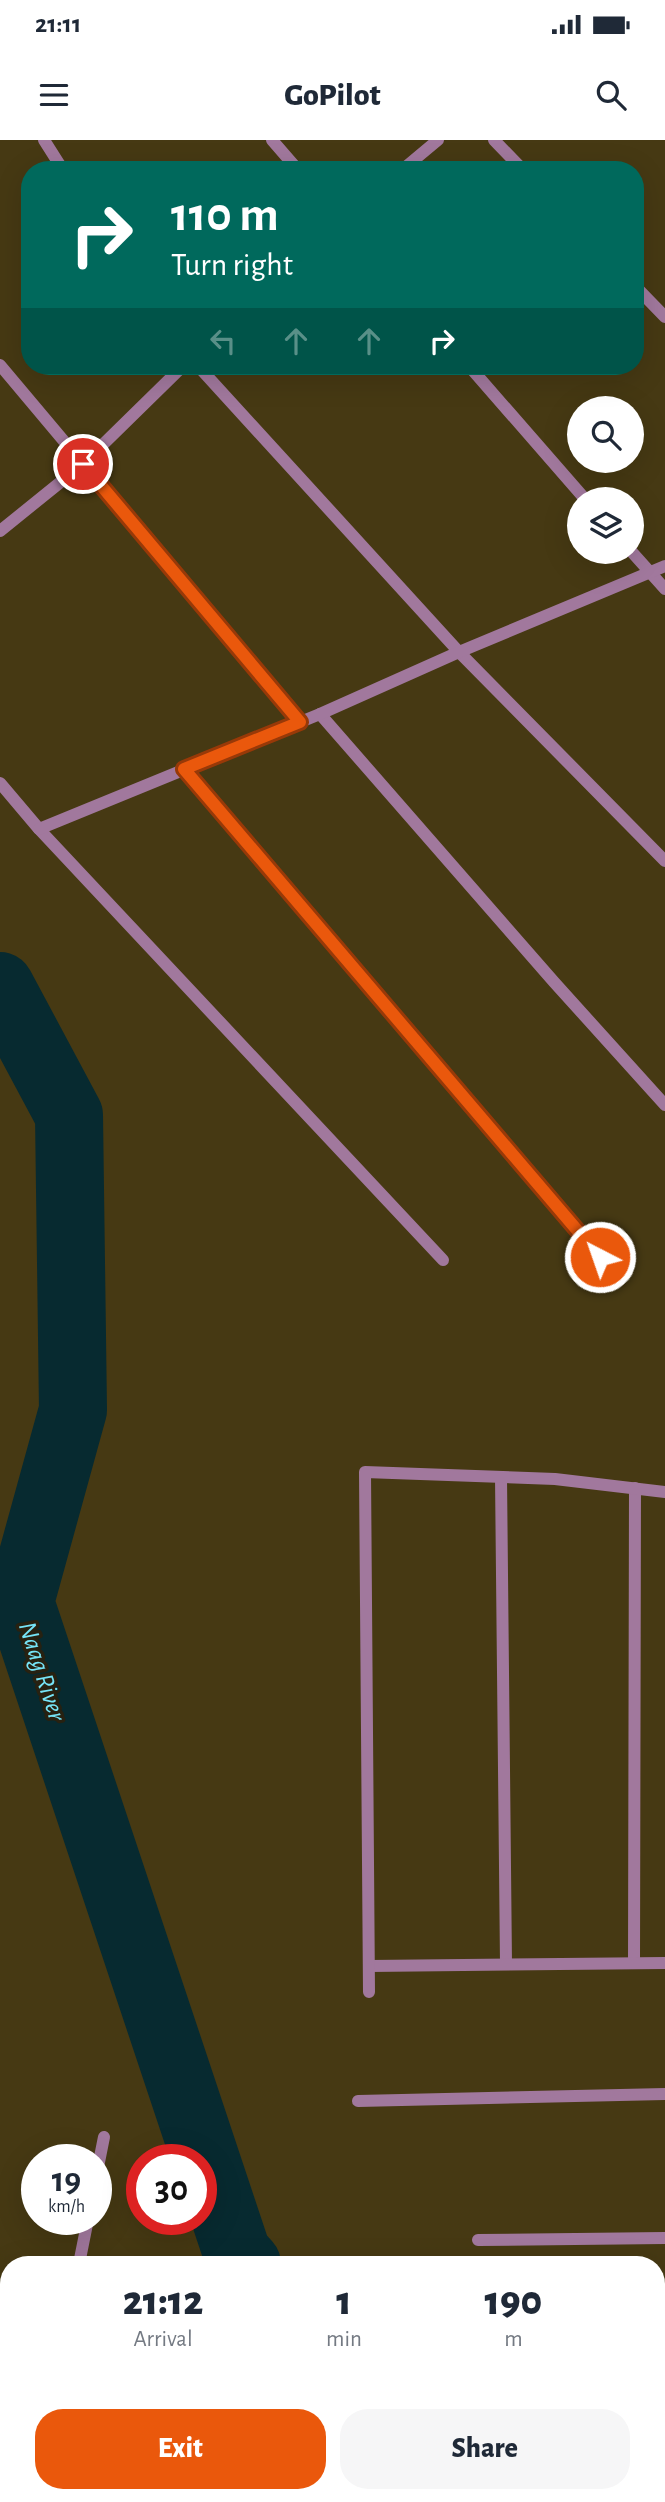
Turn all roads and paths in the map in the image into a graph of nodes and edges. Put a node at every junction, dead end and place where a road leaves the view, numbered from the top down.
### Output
1 (44, 140) edge
2 (272, 140) edge
3 (438, 140) edge
4 (494, 140) edge
5 (57, 161) edge
6 (290, 161) edge
7 (413, 161) edge
8 (514, 161) edge
9 (644, 295) edge
10 (665, 317) edge
11 (0, 365) edge
12 (174, 375) edge
13 (206, 375) edge
14 (477, 375) edge
15 (83, 464) junction
16 (575, 487) edge
17 (0, 531) edge
18 (642, 564) edge
19 (665, 566) edge
20 (649, 573) junction
21 (665, 589) edge
22 (459, 652) junction
23 (320, 714) junction
24 (300, 722) junction
25 (184, 769) junction
26 (0, 783) edge
27 (39, 829) junction
28 (665, 861) edge
29 (665, 1105) edge
30 (600, 1257) dead end
31 (443, 1260) dead end
32 (501, 1477) junction
33 (635, 1488) junction
34 (665, 1492) edge
35 (634, 1963) junction
36 (665, 1963) edge
37 (506, 1964) junction
38 (369, 1966) junction
39 (369, 1992) dead end
40 (665, 2094) edge
41 (358, 2101) dead end
42 (104, 2137) dead end
43 (103, 2144) edge
44 (85, 2235) edge
45 (665, 2238) edge
46 (478, 2240) dead end
47 (81, 2256) edge

1 - 5 street
2 - 6 street
3 - 7 street
4 - 8 street
9 - 10 street
11 - 15 street
12 - 15 street
13 - 22 street
14 - 16 street
15 - 17 street
15 - 24 street
18 - 20 street
19 - 20 street
20 - 21 street
20 - 22 street
22 - 23 street
22 - 28 street
23 - 24 street
23 - 29 street
24 - 25 street
25 - 27 street
25 - 30 street
26 - 27 street
27 - 31 street
32 - 33 street
32 - 37 street
32 - 38 street
33 - 34 street
33 - 35 street
35 - 36 street
35 - 37 street
37 - 38 street
38 - 39 street
40 - 41 street
42 - 43 street
44 - 47 street
45 - 46 street

